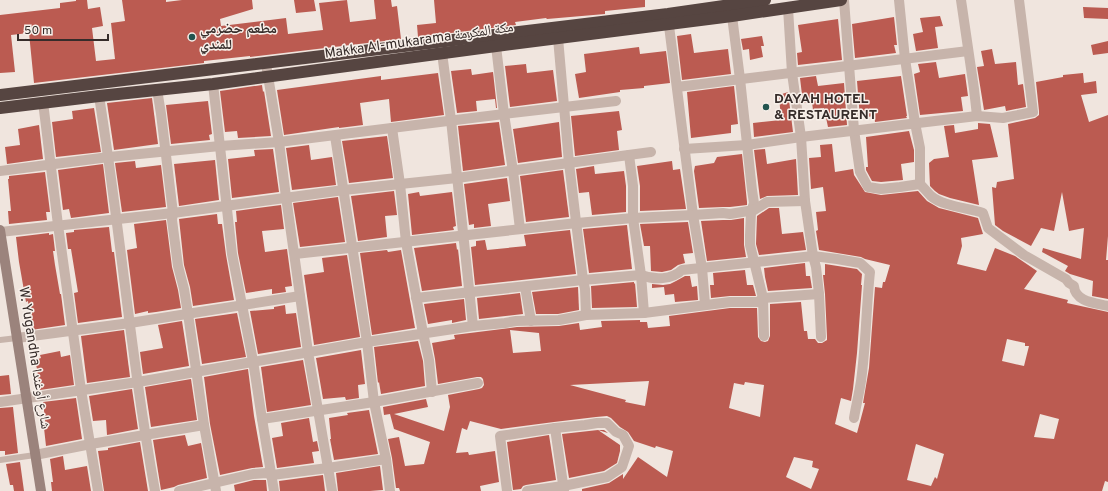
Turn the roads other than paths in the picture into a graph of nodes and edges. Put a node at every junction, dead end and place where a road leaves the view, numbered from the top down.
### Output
1 (766, 0) edge
2 (841, 0) edge
3 (844, 0) edge
4 (899, 0) edge
5 (961, 0) edge
6 (1019, 0) edge
7 (788, 8) junction
8 (732, 16) junction
9 (669, 19) junction
10 (558, 38) junction
11 (496, 46) junction
12 (968, 51) junction
13 (442, 53) junction
14 (905, 59) junction
15 (266, 64) junction
16 (849, 66) junction
17 (792, 73) junction
18 (268, 76) junction
19 (740, 79) junction
20 (213, 84) junction
21 (677, 87) junction
22 (157, 89) junction
23 (0, 96) edge
24 (99, 96) junction
25 (616, 101) dead end
26 (42, 102) junction
27 (565, 107) junction
28 (0, 108) edge
29 (504, 114) junction
30 (977, 116) junction
31 (451, 120) junction
32 (915, 123) junction
33 (392, 128) junction
34 (854, 130) junction
35 (335, 136) junction
36 (802, 136) junction
37 (279, 142) junction
38 (747, 145) junction
39 (220, 146) junction
40 (684, 149) junction
41 (166, 152) junction
42 (651, 152) dead end
43 (629, 155) junction
44 (109, 157) junction
45 (569, 163) junction
46 (51, 164) junction
47 (0, 171) edge
48 (513, 171) junction
49 (457, 178) junction
50 (400, 184) junction
51 (920, 184) junction
52 (344, 190) junction
53 (286, 198) junction
54 (804, 201) junction
55 (226, 205) junction
56 (751, 212) junction
57 (173, 213) junction
58 (693, 216) junction
59 (633, 218) junction
60 (117, 219) junction
61 (577, 223) junction
62 (58, 225) junction
63 (520, 229) junction
64 (0, 231) edge
65 (464, 236) junction
66 (406, 242) junction
67 (352, 248) junction
68 (294, 254) junction
69 (813, 256) junction
70 (754, 262) junction
71 (702, 268) junction
72 (641, 275) junction
73 (582, 280) junction
74 (525, 287) junction
75 (470, 292) junction
76 (819, 294) junction
77 (300, 296) junction
78 (416, 298) junction
79 (763, 298) junction
80 (705, 304) junction
81 (242, 306) junction
82 (1108, 306) edge
83 (644, 313) junction
84 (188, 314) junction
85 (586, 315) junction
86 (530, 321) junction
87 (130, 323) junction
88 (473, 326) junction
89 (73, 330) junction
90 (423, 333) junction
91 (764, 336) dead end
92 (821, 336) dead end
93 (17, 338) junction
94 (0, 340) edge
95 (367, 342) junction
96 (308, 352) junction
97 (253, 361) junction
98 (197, 372) junction
99 (138, 382) junction
100 (478, 383) dead end
101 (81, 390) junction
102 (432, 392) junction
103 (26, 398) junction
104 (0, 402) edge
105 (374, 402) junction
106 (318, 410) junction
107 (854, 418) dead end
108 (262, 419) junction
109 (204, 425) junction
110 (555, 428) junction
111 (145, 434) junction
112 (91, 444) junction
113 (35, 455) junction
114 (386, 459) junction
115 (0, 460) edge
116 (328, 468) junction
117 (272, 475) junction
118 (215, 487) edge
119 (563, 489) edge
120 (41, 491) edge
121 (98, 491) edge
122 (155, 491) edge
123 (179, 491) edge
124 (274, 491) edge
125 (332, 491) edge
126 (390, 491) edge
127 (507, 491) edge
128 (526, 491) edge

1 - 9 highway, Makka Al-mukarama مكة المكرمة
2 - 7 highway, Makka Al-mukarama مكة المكرمة
3 - 16 street
4 - 14 street
5 - 12 street
6 - 30 street
7 - 8 highway, Makka Al-mukarama مكة المكرمة
7 - 17 street
8 - 9 highway, Makka Al-mukarama مكة المكرمة
8 - 19 street
9 - 10 highway, Makka Al-mukarama مكة المكرمة
9 - 15 highway, Makka Al-mukarama مكة المكرمة
9 - 21 street
10 - 11 highway, Makka Al-mukarama مكة المكرمة
10 - 27 street
11 - 13 highway, Makka Al-mukarama مكة المكرمة
11 - 29 street
12 - 14 street
12 - 30 street
13 - 18 highway, Makka Al-mukarama مكة المكرمة
13 - 31 street
14 - 16 street
14 - 32 street
15 - 18 street
15 - 23 highway, Makka Al-mukarama مكة المكرمة
16 - 17 street
16 - 34 street
17 - 19 street
17 - 36 street
18 - 20 highway, Makka Al-mukarama مكة المكرمة
18 - 37 street
19 - 21 street
19 - 38 street
20 - 22 highway, Makka Al-mukarama مكة المكرمة
20 - 39 street
21 - 40 street
22 - 24 highway, Makka Al-mukarama مكة المكرمة
22 - 41 street
24 - 26 highway, Makka Al-mukarama مكة المكرمة
24 - 44 street
25 - 27 street
26 - 28 highway, Makka Al-mukarama مكة المكرمة
26 - 46 street
27 - 29 street
27 - 45 street
29 - 31 street
29 - 48 street
30 - 32 street
31 - 33 street
31 - 49 street
32 - 34 street
32 - 51 street
33 - 35 street
33 - 50 street
34 - 36 street
34 - 51 street
35 - 37 street
35 - 52 street
36 - 38 street
36 - 54 street
37 - 39 street
37 - 53 street
38 - 40 street
38 - 56 street
39 - 41 street
39 - 55 street
40 - 58 street
41 - 44 street
41 - 57 street
42 - 43 street
43 - 45 street
43 - 59 street
44 - 46 street
44 - 60 street
45 - 48 street
45 - 61 street
46 - 47 street
46 - 62 street
48 - 49 street
48 - 63 street
49 - 50 street
49 - 65 street
50 - 52 street
50 - 66 street
51 - 82 street
52 - 53 street
52 - 67 street
53 - 55 street
53 - 68 street
54 - 56 street
54 - 69 street
55 - 57 street
55 - 81 street
56 - 58 street
56 - 70 street
57 - 60 street
57 - 84 street
58 - 59 street
58 - 71 street
59 - 61 street
59 - 72 street
60 - 62 street
60 - 87 street
61 - 63 street
61 - 73 street
62 - 64 street
62 - 89 street
63 - 65 street
64 - 93 street, W. Yugandha شارع أوغندا
65 - 66 street
65 - 75 street
66 - 67 street
66 - 78 street
67 - 68 street
67 - 95 street
68 - 77 street
69 - 70 street
69 - 76 street
69 - 107 street
70 - 71 street
70 - 79 street
71 - 72 street
71 - 80 street
72 - 73 street
72 - 83 street
73 - 74 street
73 - 85 street
74 - 75 street
74 - 86 street
75 - 78 street
75 - 88 street
76 - 79 street
76 - 92 street
77 - 81 street
77 - 96 street
78 - 90 street
79 - 80 street
79 - 91 street
80 - 83 street
81 - 84 street
81 - 97 street
83 - 85 street
84 - 87 street
84 - 98 street
85 - 86 street
86 - 88 street
87 - 89 street
87 - 99 street
88 - 90 street
89 - 93 street
89 - 101 street
90 - 95 street
90 - 102 street
93 - 94 lane
93 - 103 street, W. Yugandha شارع أوغندا
95 - 96 street
95 - 105 street
96 - 97 street
96 - 106 street
97 - 98 street
97 - 108 street
98 - 99 street
98 - 109 street
99 - 101 street
99 - 111 street
100 - 102 street
101 - 103 street
101 - 112 street
102 - 105 street
103 - 104 street
103 - 113 street, W. Yugandha شارع أوغندا
105 - 106 street
105 - 114 street
106 - 108 street
106 - 116 street
108 - 117 street
109 - 111 street
109 - 118 street
110 - 119 street
110 - 119 street
110 - 127 street
111 - 112 street
111 - 122 street
112 - 113 street
112 - 121 street
113 - 115 lane
113 - 120 street, W. Yugandha شارع أوغندا
114 - 116 street
114 - 126 street
116 - 117 street
116 - 125 street
117 - 118 street
117 - 124 street
118 - 123 street
119 - 128 street

